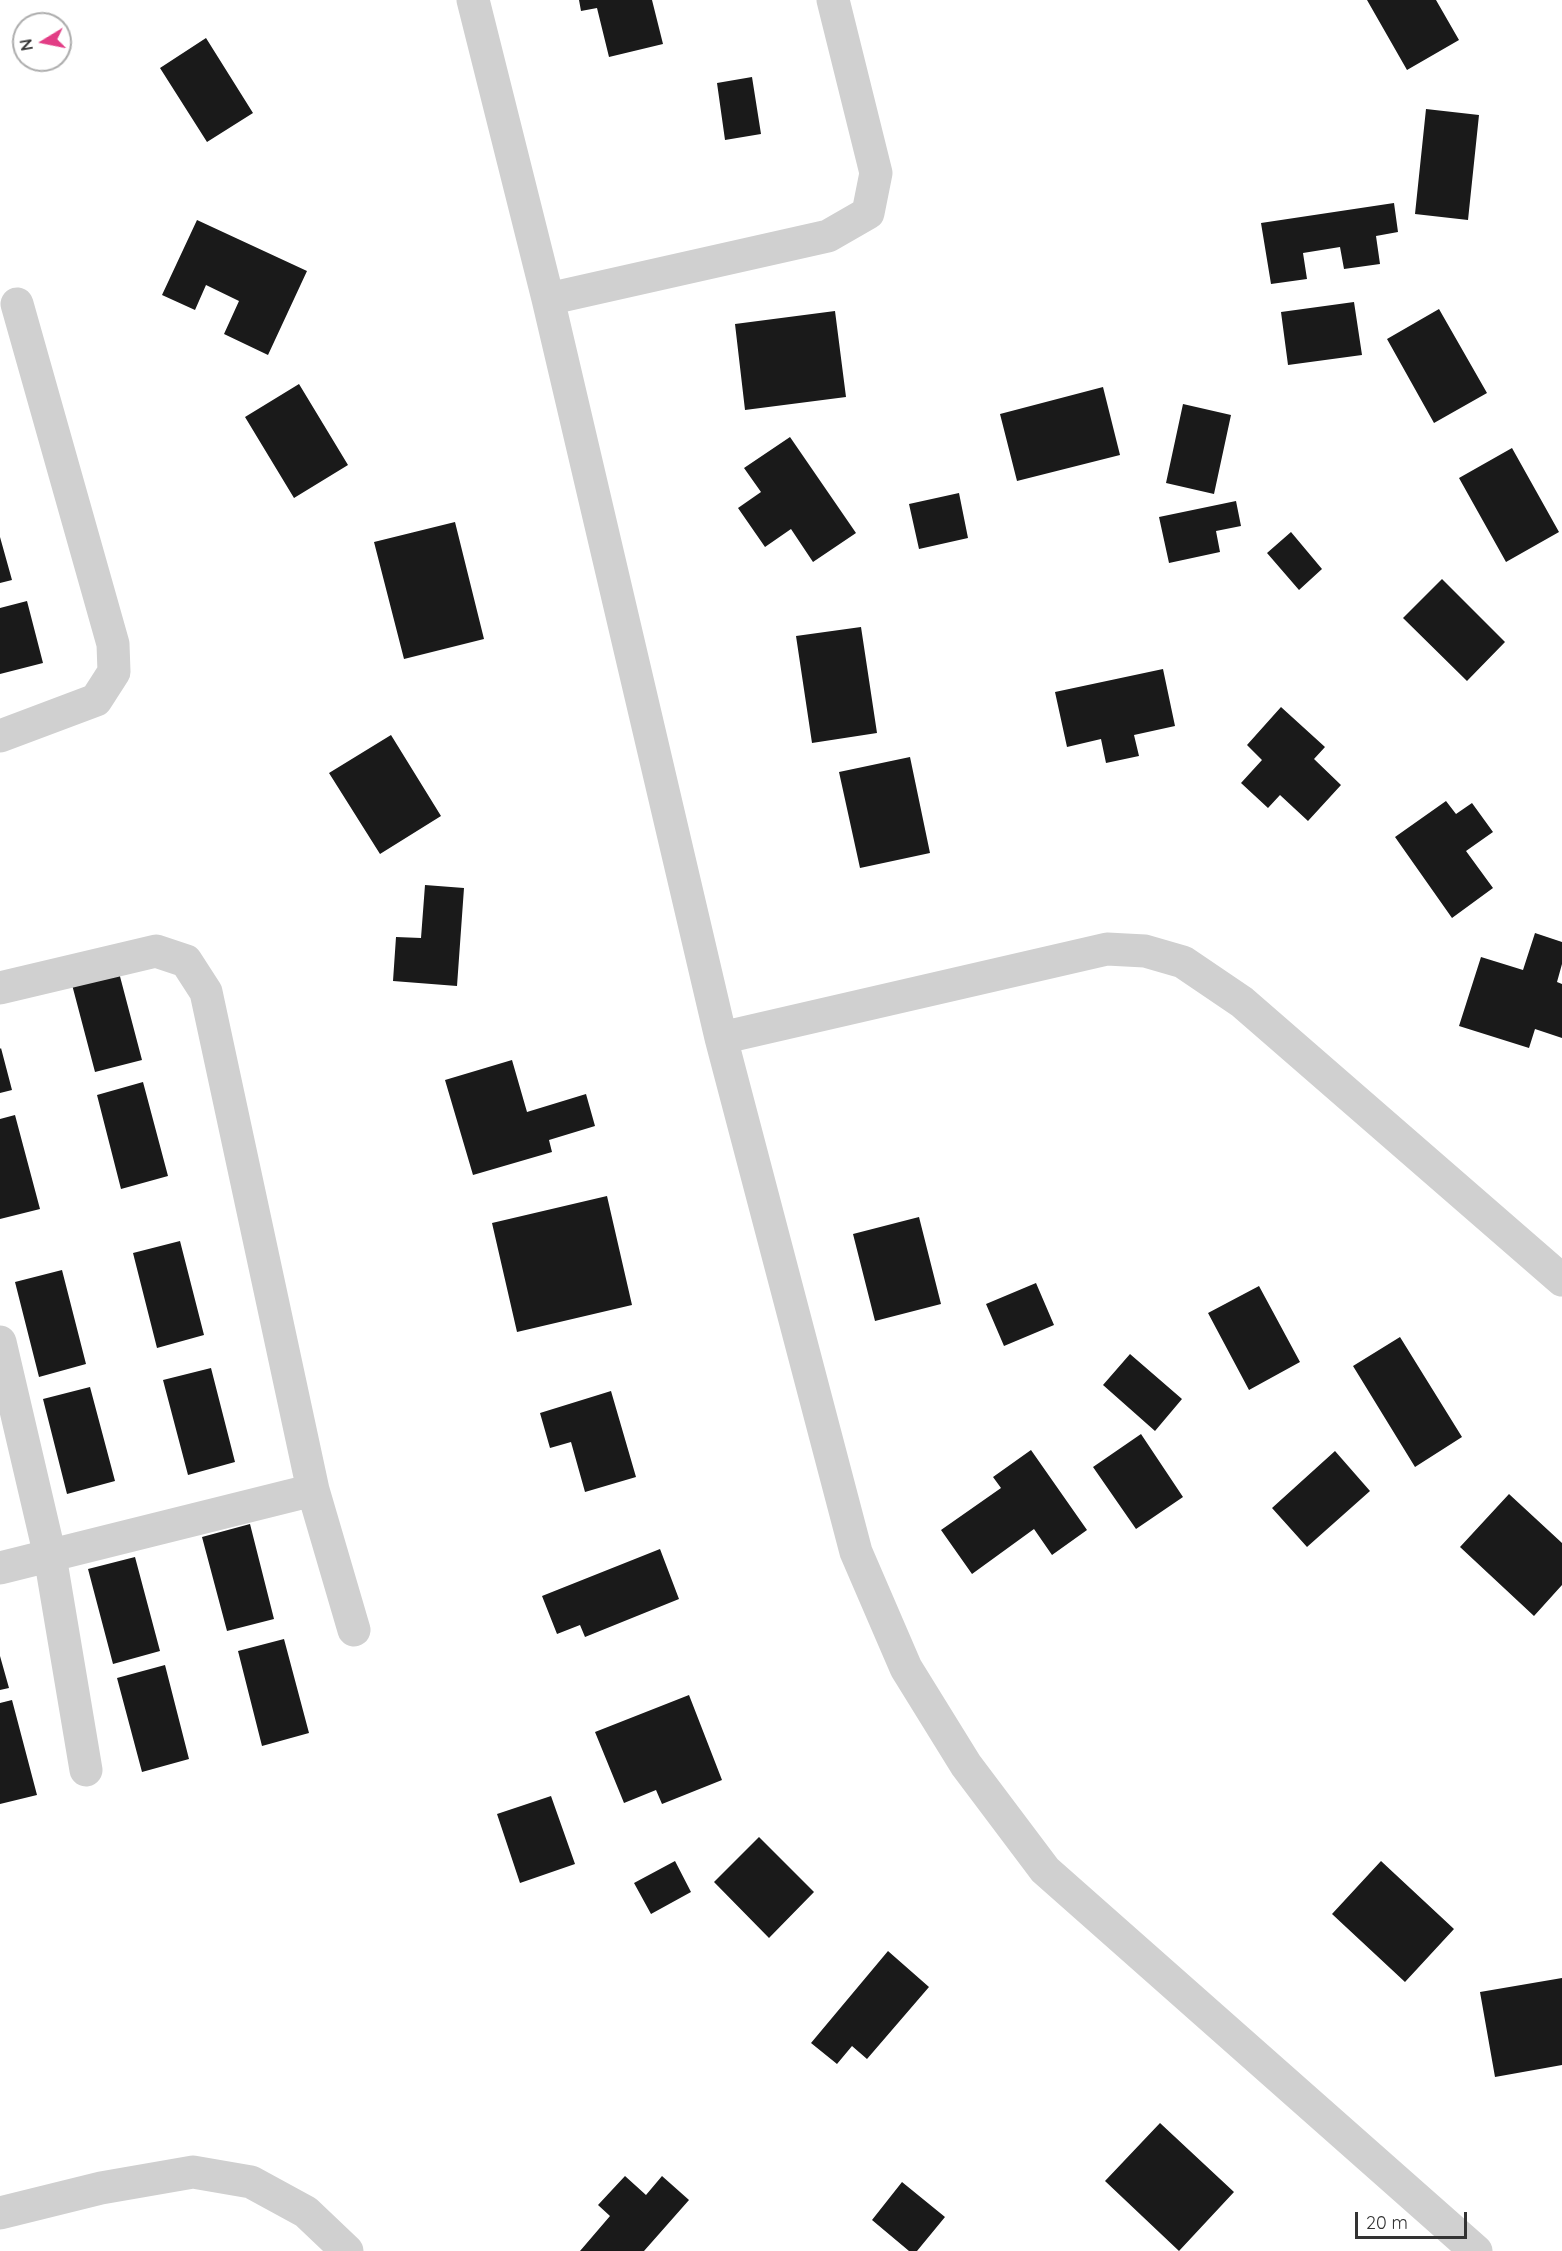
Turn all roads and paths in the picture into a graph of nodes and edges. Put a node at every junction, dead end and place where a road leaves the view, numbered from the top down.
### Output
1 (473, 0) edge
2 (833, 0) edge
3 (548, 299) junction
4 (17, 304) dead end
5 (0, 736) edge
6 (0, 988) edge
7 (721, 1038) junction
8 (1562, 1280) edge
9 (0, 1342) edge
10 (313, 1490) junction
11 (50, 1556) junction
12 (0, 1568) edge
13 (354, 1630) dead end
14 (86, 1770) dead end
15 (0, 2213) edge
16 (347, 2251) edge
17 (1476, 2251) edge

1 - 3 street
2 - 3 street
3 - 7 street
4 - 5 street
6 - 10 street
7 - 8 street
7 - 17 street
9 - 11 street
10 - 11 street
10 - 13 street
11 - 12 street
11 - 14 street
15 - 16 street

